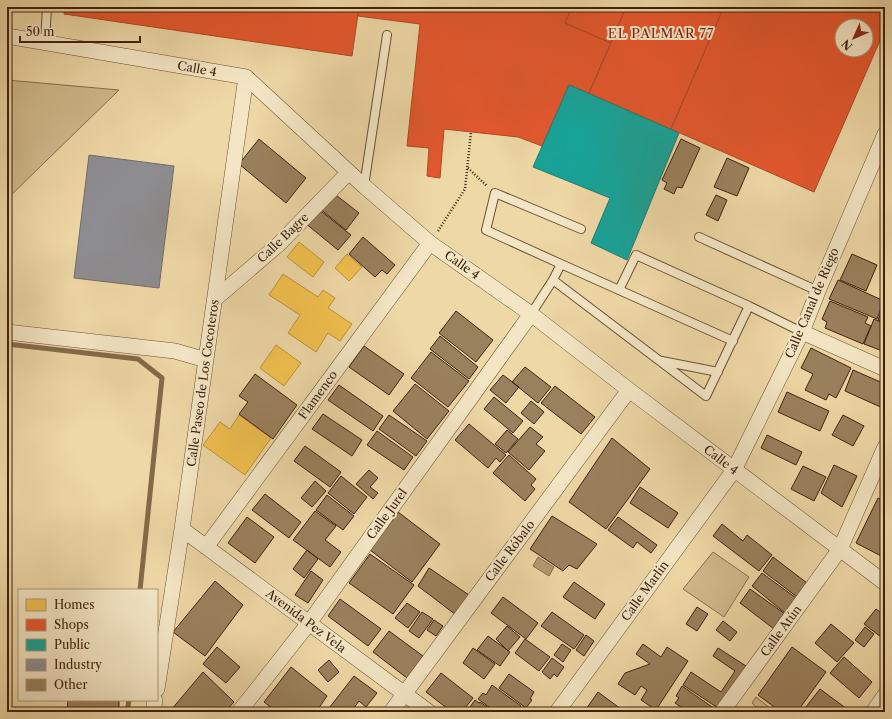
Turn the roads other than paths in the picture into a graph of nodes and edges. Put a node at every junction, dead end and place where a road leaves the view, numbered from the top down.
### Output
1 (47, 7) edge
2 (387, 35) dead end
3 (7, 36) edge
4 (45, 42) junction
5 (246, 78) junction
6 (885, 134) edge
7 (349, 172) junction
8 (364, 186) junction
9 (582, 229) dead end
10 (699, 237) dead end
11 (430, 243) junction
12 (561, 264) junction
13 (553, 280) junction
14 (619, 290) junction
15 (818, 291) junction
16 (215, 299) junction
17 (749, 306) junction
18 (531, 314) junction
19 (7, 332) edge
20 (802, 332) junction
21 (733, 341) junction
22 (206, 360) junction
23 (660, 360) junction
24 (885, 369) edge
25 (718, 372) junction
26 (629, 390) junction
27 (885, 447) edge
28 (734, 470) junction
29 (182, 529) junction
30 (206, 547) junction
31 (840, 549) junction
32 (885, 583) edge
33 (309, 623) junction
34 (158, 683) edge
35 (404, 694) junction
36 (885, 694) edge
37 (155, 701) edge
38 (153, 712) edge
39 (239, 712) edge
40 (391, 712) edge
41 (429, 712) edge
42 (557, 712) edge
43 (722, 712) edge
44 (873, 712) edge

1 - 4 lane
2 - 8 lane
3 - 4 street, Calle 4
4 - 5 street, Calle 4
5 - 7 street, Calle 4
5 - 16 street, Calle Paseo de Los Cocoteros
6 - 15 street, Calle Canal de Riego
7 - 8 street, Calle 4
7 - 16 street, Calle Bagre
8 - 11 street, Calle 4
9 - 12 lane
10 - 15 lane
11 - 18 street, Calle 4
11 - 30 street, Flamenco
12 - 13 lane
12 - 14 lane
13 - 18 lane
13 - 23 lane
14 - 17 lane
14 - 21 lane
15 - 20 street, Calle Canal de Riego
16 - 22 street, Calle Paseo de Los Cocoteros
17 - 20 lane
17 - 21 lane
18 - 26 street, Calle 4
18 - 33 street, Calle Jurel
19 - 22 street
20 - 24 street
20 - 28 street, Calle Canal de Riego
21 - 25 lane
22 - 29 street, Calle Paseo de Los Cocoteros
23 - 25 lane
23 - 25 lane
26 - 28 street, Calle 4
26 - 35 street, Calle Róbalo
27 - 31 street, Calle Atún
28 - 31 street, Calle 4
28 - 42 street, Calle Marlín
29 - 30 street, Avenida Pez Vela
29 - 34 street, Calle Paseo de Los Cocoteros
30 - 33 street, Avenida Pez Vela
31 - 32 street, Calle 4
31 - 43 street, Calle Atún
33 - 35 street, Avenida Pez Vela
33 - 39 street, Calle Jurel
35 - 40 street, Calle Róbalo
35 - 41 street, Avenida Pez Vela
36 - 44 street
37 - 38 street

